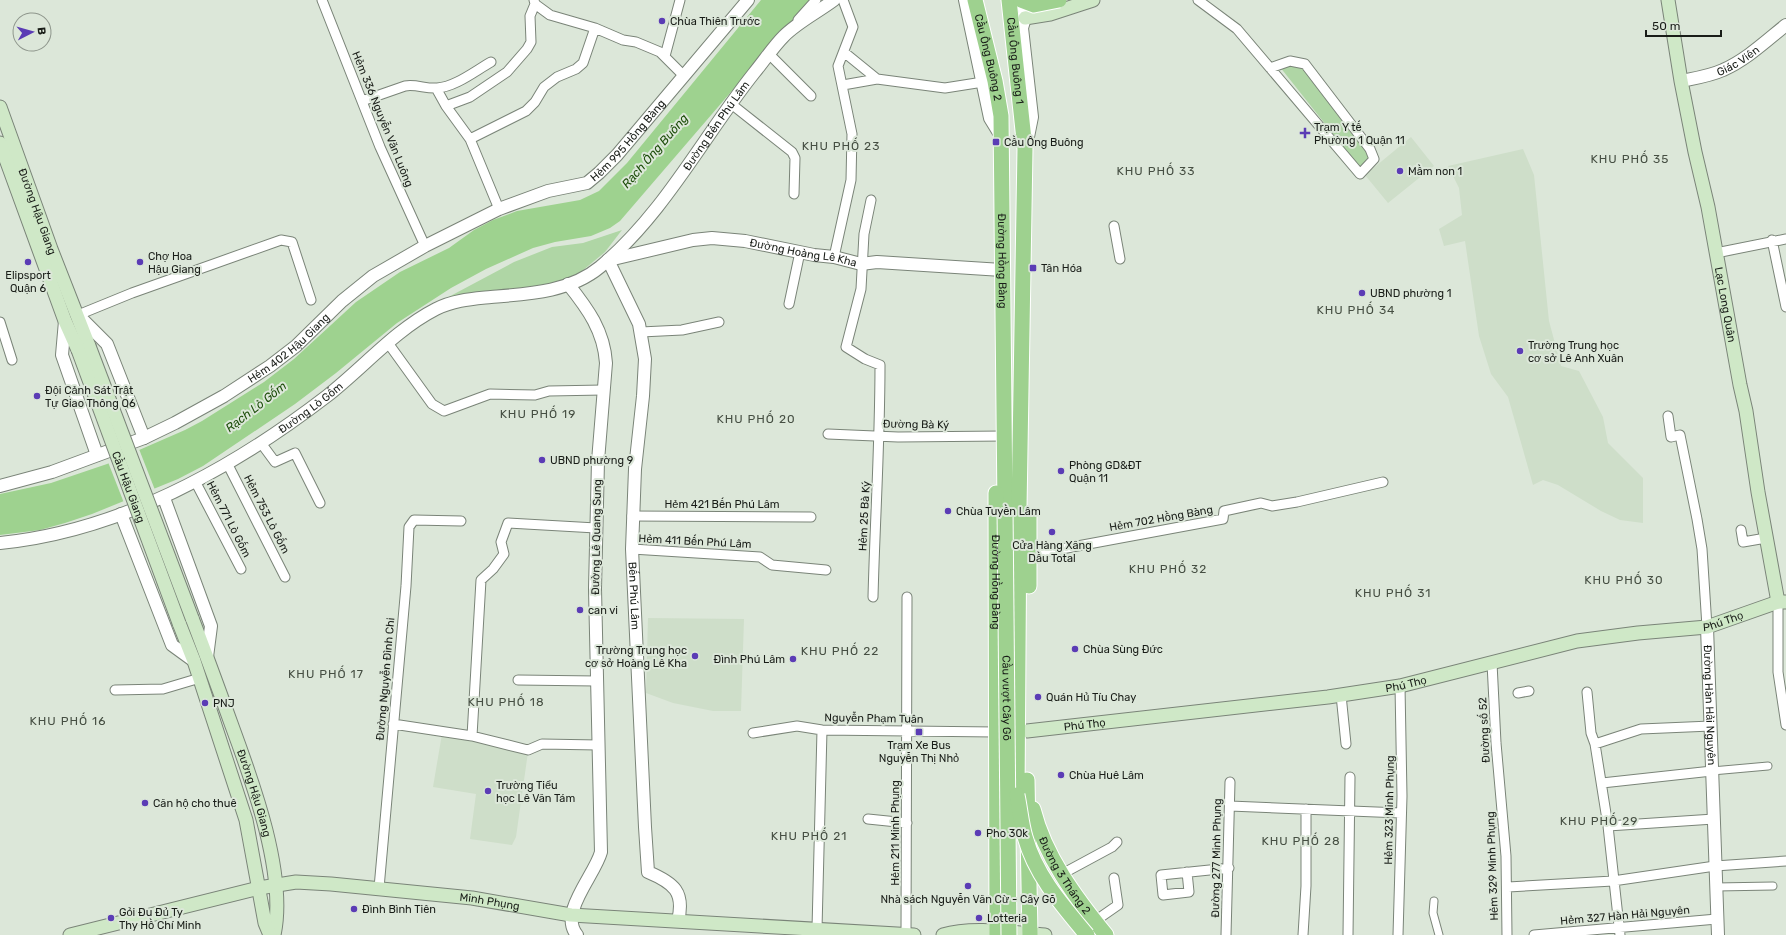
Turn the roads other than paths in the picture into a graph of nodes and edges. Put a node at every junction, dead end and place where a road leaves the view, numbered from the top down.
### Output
1 (322, 0) edge
2 (680, 0) edge
3 (748, 0) edge
4 (816, 0) edge
5 (834, 0) edge
6 (844, 0) edge
7 (965, 0) edge
8 (975, 0) edge
9 (1009, 0) edge
10 (1016, 0) edge
11 (1022, 0) edge
12 (1059, 0) edge
13 (1093, 0) edge
14 (1198, 0) edge
15 (1668, 0) edge
16 (534, 2) edge
17 (1024, 23) junction
18 (1786, 26) edge
19 (595, 28) junction
20 (785, 35) junction
21 (845, 52) junction
22 (769, 54) junction
23 (665, 56) junction
24 (491, 62) dead end
25 (1270, 68) junction
26 (684, 76) junction
27 (877, 79) junction
28 (1681, 81) junction
29 (984, 82) junction
30 (843, 85) junction
31 (436, 88) junction
32 (811, 96) dead end
33 (362, 101) junction
34 (730, 104) junction
35 (446, 106) junction
36 (0, 107) edge
37 (1001, 116) joint
38 (1024, 121) joint
39 (1001, 136) junction
40 (470, 139) junction
41 (0, 143) edge
42 (1025, 149) junction
43 (794, 194) dead end
44 (871, 200) dead end
45 (499, 209) junction
46 (1114, 226) dead end
47 (1786, 238) edge
48 (1772, 240) junction
49 (424, 246) junction
50 (800, 252) junction
51 (1716, 253) junction
52 (834, 257) junction
53 (1120, 259) dead end
54 (608, 260) junction
55 (861, 264) junction
56 (1002, 270) junction
57 (568, 284) junction
58 (311, 300) dead end
59 (790, 304) dead end
60 (1786, 307) edge
61 (78, 316) junction
62 (64, 320) junction
63 (0, 322) edge
64 (720, 322) dead end
65 (641, 332) junction
66 (388, 343) junction
67 (83, 348) junction
68 (12, 360) dead end
69 (603, 390) junction
70 (1668, 416) dead end
71 (828, 434) dead end
72 (880, 436) junction
73 (1004, 436) junction
74 (144, 438) junction
75 (261, 442) junction
76 (97, 455) junction
77 (1004, 460) junction
78 (1020, 460) junction
79 (227, 463) junction
80 (196, 480) junction
81 (1383, 482) dead end
82 (0, 486) edge
83 (164, 498) junction
84 (320, 503) dead end
85 (1012, 508) junction
86 (121, 514) junction
87 (632, 516) junction
88 (811, 517) dead end
89 (461, 521) dead end
90 (596, 528) junction
91 (1741, 530) dead end
92 (1766, 538) junction
93 (0, 542) edge
94 (632, 549) junction
95 (1029, 555) junction
96 (241, 569) dead end
97 (826, 570) dead end
98 (285, 577) dead end
99 (873, 597) dead end
100 (907, 597) dead end
101 (1782, 602) edge
102 (192, 618) joint
103 (179, 623) joint
104 (1707, 627) junction
105 (207, 657) junction
106 (194, 661) junction
107 (1492, 663) junction
108 (200, 678) junction
109 (518, 680) dead end
110 (596, 681) junction
111 (1400, 686) junction
112 (115, 690) dead end
113 (1529, 691) dead end
114 (1587, 692) dead end
115 (1518, 693) dead end
116 (1341, 695) junction
117 (393, 724) junction
118 (1786, 725) edge
119 (1711, 726) junction
120 (822, 730) junction
121 (908, 731) junction
122 (1027, 731) junction
123 (995, 732) junction
124 (753, 733) dead end
125 (472, 736) junction
126 (1346, 744) dead end
127 (1595, 744) junction
128 (598, 745) junction
129 (1768, 766) dead end
130 (1712, 770) junction
131 (1350, 777) dead end
132 (1230, 782) dead end
133 (1602, 783) junction
134 (1022, 791) junction
135 (1501, 796) joint
136 (1230, 806) junction
137 (1306, 809) junction
138 (1351, 811) junction
139 (1401, 814) junction
140 (868, 819) dead end
141 (1714, 819) junction
142 (907, 823) junction
143 (1608, 826) junction
144 (1117, 842) dead end
145 (996, 847) junction
146 (1028, 847) junction
147 (1786, 861) edge
148 (1716, 866) junction
149 (1229, 868) junction
150 (1187, 872) dead end
151 (1062, 874) junction
152 (1114, 878) dead end
153 (1613, 881) junction
154 (275, 884) junction
155 (1773, 886) dead end
156 (1508, 887) junction
157 (1716, 887) junction
158 (259, 888) junction
159 (379, 888) junction
160 (1434, 901) dead end
161 (571, 915) junction
162 (1717, 919) junction
163 (678, 921) junction
164 (1095, 921) junction
165 (817, 929) junction
166 (1619, 932) edge
167 (843, 933) edge
168 (882, 934) edge
169 (1001, 934) edge
170 (1563, 934) edge
171 (70, 935) edge
172 (270, 935) edge
173 (274, 935) edge
174 (577, 935) edge
175 (906, 935) edge
176 (914, 935) edge
177 (943, 935) edge
178 (1026, 935) edge
179 (1045, 935) edge
180 (1087, 935) edge
181 (1106, 935) edge
182 (1226, 935) edge
183 (1303, 935) edge
184 (1348, 935) edge
185 (1398, 935) edge
186 (1439, 935) edge
187 (1507, 935) edge
188 (1534, 935) edge
189 (1718, 935) edge

1 - 33 street, Hẻm 336 Nguyễn Văn Luông
2 - 23 street
3 - 26 street, Hẻm 995 Hồng Bàng
4 - 20 street
5 - 20 street, Đường Bến Phú Lâm
6 - 21 street
7 - 29 street
8 - 37 main road, Cầu Ông Buông 2
9 - 38 main road, Cầu Ông Buông 1
10 - 17 street, Đường Hồng Bàng
11 - 12 main road, bridge
11 - 17 street, Đường Hồng Bàng
13 - 17 main road
14 - 25 street
15 - 28 main road, Lạc Long Quân
16 - 19 street
16 - 35 street
17 - 42 street, Đường Hồng Bàng
18 - 28 street, Giác Viên
19 - 23 street
19 - 40 street
20 - 22 street, Đường Bến Phú Lâm
21 - 27 street
21 - 30 street
22 - 32 street
22 - 34 street, Đường Bến Phú Lâm
23 - 26 street
24 - 31 street
25 - 25 street
26 - 45 street, Hẻm 995 Hồng Bàng
27 - 29 street
27 - 30 street
28 - 51 main road, Lạc Long Quân
29 - 39 street
30 - 52 street
31 - 33 street
31 - 35 street
33 - 49 street, Hẻm 336 Nguyễn Văn Luông
34 - 43 street
34 - 54 street, Đường Bến Phú Lâm
35 - 40 street
36 - 61 main road, Đường Hậu Giang
37 - 39 main road, Đường Hồng Bàng
38 - 42 main road, Đường Hồng Bàng
39 - 56 main road, Đường Hồng Bàng
40 - 45 street
41 - 62 main road, Đường Hậu Giang
42 - 78 main road, Đường Hồng Bàng
44 - 55 street
45 - 49 street, Hẻm 995 Hồng Bàng
46 - 53 street
47 - 48 street
48 - 51 street
48 - 60 street
49 - 74 street, Hẻm 402 Hậu Giang
50 - 52 street, Đường Hoàng Lê Kha
50 - 54 street, Đường Hoàng Lê Kha
50 - 59 street
51 - 92 main road, Lạc Long Quân
52 - 55 street, Đường Hoàng Lê Kha
54 - 57 street, Đường Lò Gốm
54 - 65 street, Bến Phú Lâm
55 - 56 street, Đường Hoàng Lê Kha
55 - 72 street, Hẻm 25 Bà Ký
56 - 73 main road, Đường Hồng Bàng
57 - 66 street, Đường Lò Gốm
57 - 69 street, Đường Lê Quang Sung
58 - 61 street
61 - 67 main road, Đường Hậu Giang
61 - 74 street, Đường Hậu Giang
62 - 67 main road, Đường Hậu Giang
62 - 76 street, Đường Hậu Giang
63 - 68 street
64 - 65 street
65 - 87 street, Bến Phú Lâm
66 - 69 street
66 - 75 street, Đường Lò Gốm
67 - 102 main road, Cầu Hậu Giang, bridge
67 - 103 main road, Cầu Hậu Giang, bridge
69 - 90 street, Đường Lê Quang Sung
70 - 104 street, Đường Hàn Hải Nguyên
71 - 72 street, Đường Bà Ký
72 - 73 street, Đường Bà Ký
72 - 99 street, Hẻm 25 Bà Ký
73 - 77 main road, Đường Hồng Bàng
74 - 76 street, Hẻm 402 Hậu Giang
75 - 79 street, Đường Lò Gốm
75 - 84 street
76 - 82 street, Hẻm 402 Hậu Giang
77 - 85 main road, Cầu vượt Cây Gõ
77 - 123 main road, Đường Hồng Bàng
78 - 85 main road, Cầu vượt Cây Gõ
78 - 95 main road, Đường Hồng Bàng
79 - 80 street, Đường Lò Gốm
79 - 98 street, Hẻm 753 Lò Gốm
80 - 83 street, Đường Lò Gốm
80 - 96 street, Hẻm 771 Lò Gốm
81 - 95 street, Hẻm 702 Hồng Bàng
83 - 86 street, Đường Lò Gốm
83 - 105 street, Đường Hậu Giang
85 - 134 main road, Cầu vượt Cây Gõ
85 - 169 main road, Cầu vượt Cây Gõ, bridge
86 - 93 street, Đường Lò Gốm
86 - 106 street
87 - 88 street, Hẻm 421 Bến Phú Lâm
87 - 94 street, Bến Phú Lâm
89 - 117 street, Đường Nguyễn Đình Chi
90 - 110 street, Đường Lê Quang Sung
90 - 125 street
91 - 92 street
92 - 101 main road, Lạc Long Quân
94 - 97 street, Hẻm 411 Bến Phú Lâm
94 - 163 street, Bến Phú Lâm
95 - 122 main road, Đường Hồng Bàng
100 - 121 street, Hẻm 211 Minh Phụng
101 - 104 main road, Phú Thọ
101 - 118 street
102 - 105 main road, Đường Hậu Giang
103 - 106 main road, Đường Hậu Giang
104 - 107 main road, Phú Thọ
104 - 119 street, Đường Hàn Hải Nguyên
105 - 154 main road, Đường Hậu Giang
106 - 108 main road, Đường Hậu Giang
107 - 111 main road, Phú Thọ
107 - 135 street, Đường số 52
108 - 112 street
108 - 158 main road, Đường Hậu Giang
109 - 110 street
110 - 128 street, Đường Lê Quang Sung
111 - 116 main road, Phú Thọ
111 - 139 street, Hẻm 323 Minh Phụng
113 - 115 street
114 - 127 street
116 - 122 main road, Phú Thọ
116 - 126 street
117 - 125 street
117 - 159 street, Đường Nguyễn Đình Chi
119 - 127 street
119 - 130 street, Đường Hàn Hải Nguyên
120 - 121 street, Nguyễn Phạm Tuân
120 - 124 street, Nguyễn Phạm Tuân
120 - 165 street
121 - 123 street, Nguyễn Phạm Tuân
121 - 142 street, Hẻm 211 Minh Phụng
122 - 134 main road, Đường Hồng Bàng
123 - 145 main road, Đường Hồng Bàng
125 - 128 street
127 - 133 street
128 - 161 street, Đường Lê Quang Sung
129 - 130 street
130 - 133 street
130 - 141 street, Đường Hàn Hải Nguyên
131 - 138 street
132 - 136 street, Đường 277 Minh Phụng
133 - 143 street
134 - 146 main road, Đường Hồng Bàng
134 - 151 main road, Đường 3 Tháng 2
134 - 178 main road, Cầu vượt Cây Gõ, bridge
134 - 180 main road, Cầu vượt Cây Gõ, bridge
135 - 156 street, Hẻm 329 Minh Phụng
136 - 137 street
136 - 149 street, Đường 277 Minh Phụng
137 - 138 street
137 - 183 street
138 - 139 street
138 - 184 street
139 - 185 street, Hẻm 323 Minh Phụng
140 - 142 street
141 - 143 street
141 - 148 street, Đường Hàn Hải Nguyên
142 - 175 street, Hẻm 211 Minh Phụng
143 - 153 street
144 - 151 street
145 - 146 main road
145 - 169 main road, Đường Hồng Bàng
146 - 178 main road, Đường Hồng Bàng
147 - 148 street
148 - 153 street
148 - 157 street, Đường Hàn Hải Nguyên
149 - 150 street
149 - 182 street, Đường 277 Minh Phụng
151 - 164 main road, Đường 3 Tháng 2
152 - 164 street
153 - 156 street
153 - 166 street
154 - 158 main road, Minh Phụng
154 - 159 main road, Minh Phụng
154 - 173 main road, Đường Hậu Giang
155 - 157 street
156 - 187 street, Hẻm 329 Minh Phụng
157 - 162 street, Đường Hàn Hải Nguyên
158 - 171 main road, Minh Phụng
158 - 172 main road, Đường Hậu Giang
159 - 161 main road, Minh Phụng
160 - 186 street
161 - 163 main road, Minh Phụng
161 - 174 street
162 - 166 street, Hẻm 327 Hàn Hải Nguyên
162 - 189 street, Đường Hàn Hải Nguyên
163 - 165 main road, Minh Phụng
164 - 181 main road, Đường 3 Tháng 2
165 - 167 main road, Minh Phụng
166 - 170 street, Hẻm 327 Hàn Hải Nguyên
167 - 168 main road, Minh Phụng
168 - 175 main road, Minh Phụng
169 - 177 main road
169 - 178 main road
170 - 188 street, Hẻm 327 Hàn Hải Nguyên
175 - 176 main road, Minh Phụng
178 - 179 main road

